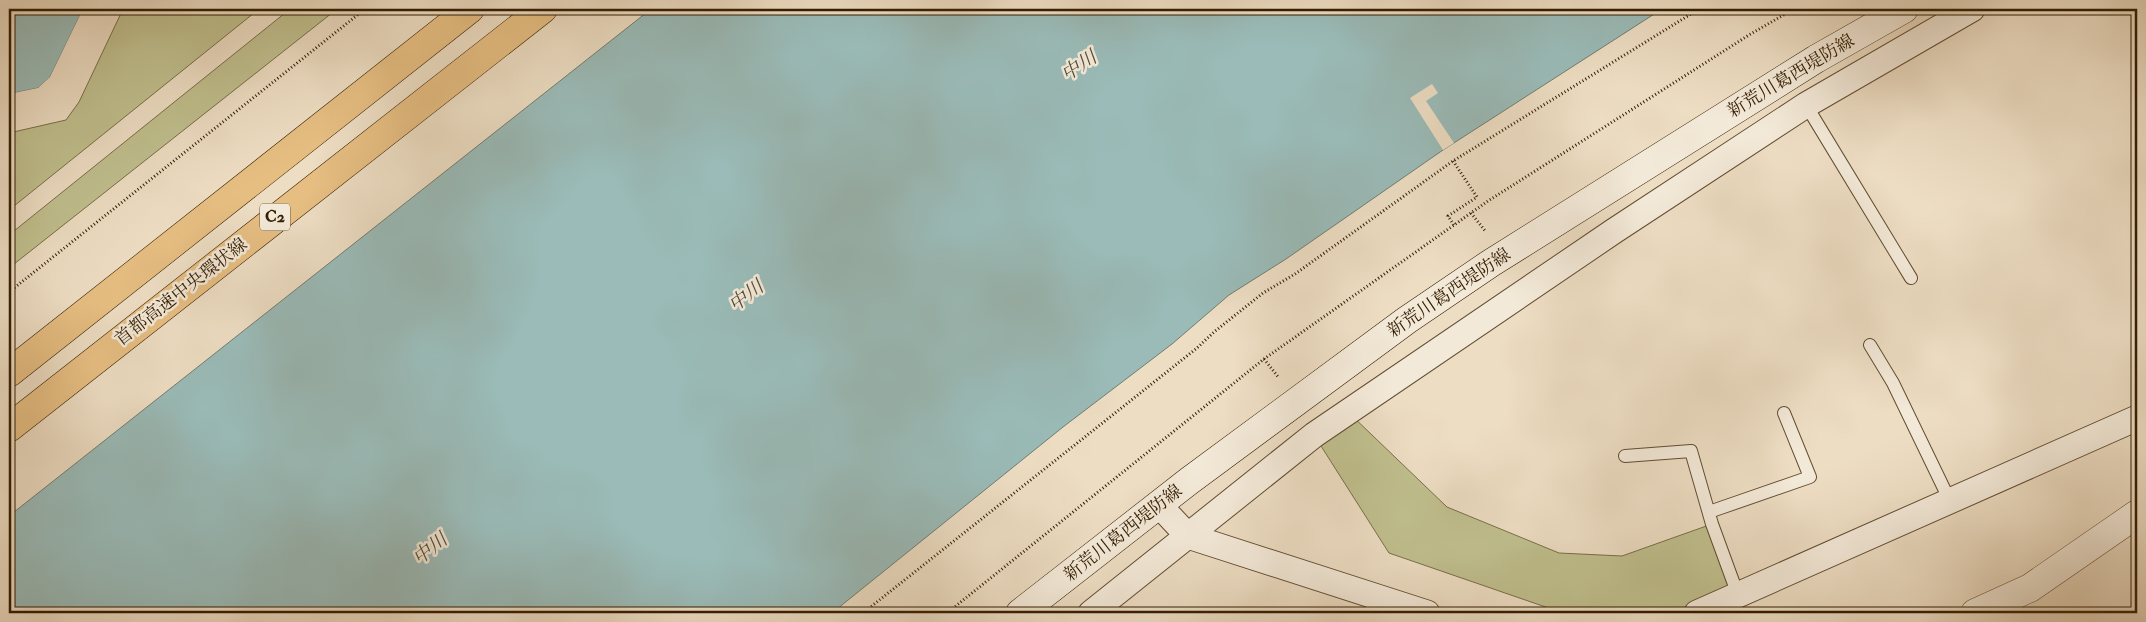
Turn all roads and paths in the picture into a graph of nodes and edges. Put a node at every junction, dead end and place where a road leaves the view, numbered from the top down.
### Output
1 (365, 9) edge
2 (470, 9) edge
3 (543, 9) edge
4 (1699, 9) edge
5 (1794, 9) edge
6 (1904, 9) edge
7 (1972, 9) edge
8 (1806, 105) junction
9 (1453, 161) junction
10 (1454, 225) junction
11 (1911, 278) dead end
12 (9, 292) edge
13 (1870, 345) dead end
14 (9, 373) edge
15 (1784, 413) dead end
16 (2137, 418) edge
17 (9, 428) edge
18 (1624, 456) dead end
19 (1950, 501) junction
20 (1159, 504) junction
21 (1709, 512) junction
22 (2137, 514) edge
23 (1188, 536) junction
24 (1738, 595) junction
25 (1374, 605) edge
26 (863, 613) edge
27 (947, 613) edge
28 (1020, 613) edge
29 (1091, 613) edge
30 (1426, 613) edge
31 (1697, 613) edge
32 (1975, 613) edge

1 - 12 path
2 - 14 highway, C2
3 - 17 highway, 首都高速中央環状線 / C2
4 - 9 path
5 - 10 path
6 - 20 main road, 新荒川葛西堤防線
7 - 8 street
8 - 11 lane
8 - 23 street
9 - 10 path
9 - 26 path
10 - 27 path
13 - 19 lane
15 - 21 lane
16 - 19 street
18 - 21 lane
19 - 24 street
20 - 23 street
20 - 28 main road, 新荒川葛西堤防線
21 - 24 lane
22 - 32 main road
23 - 25 street
23 - 29 street
24 - 31 street
25 - 30 street

